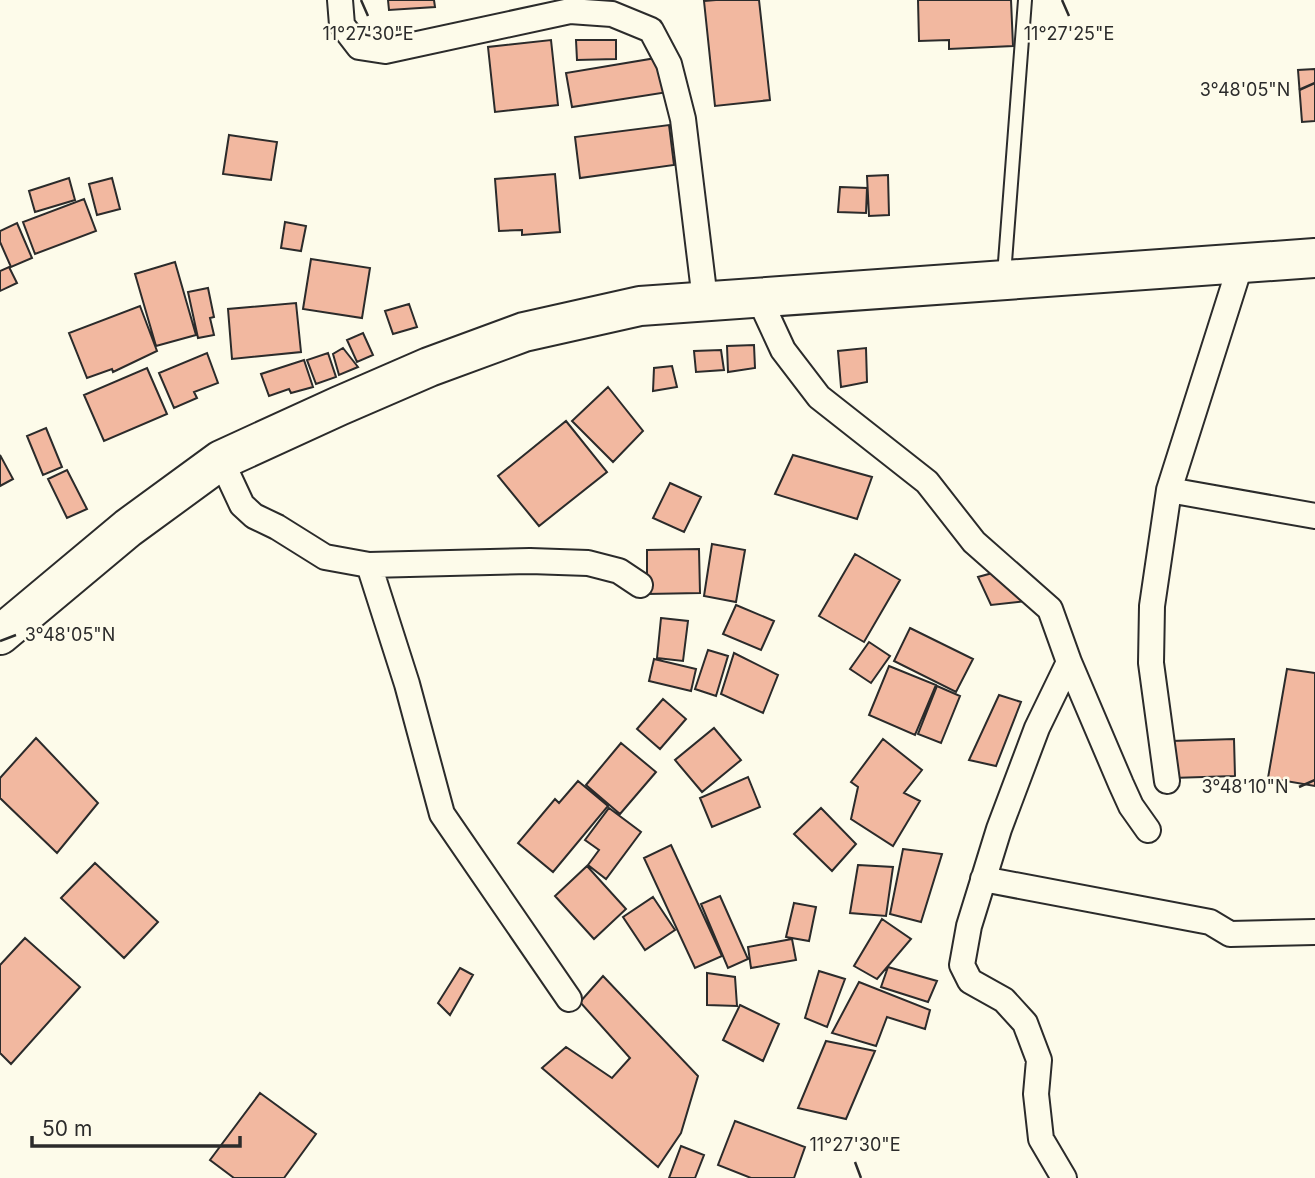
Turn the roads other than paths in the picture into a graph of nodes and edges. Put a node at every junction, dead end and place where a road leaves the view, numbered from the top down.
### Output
1 (340, 0) edge
2 (1025, 0) edge
3 (568, 6) edge
4 (1315, 258) edge
5 (1241, 263) junction
6 (1004, 278) junction
7 (758, 296) junction
8 (705, 300) junction
9 (221, 460) junction
10 (1169, 490) junction
11 (1315, 516) edge
12 (369, 565) junction
13 (640, 585) dead end
14 (1, 633) edge
15 (1069, 662) junction
16 (1167, 781) dead end
17 (1147, 830) dead end
18 (983, 879) junction
19 (1315, 932) edge
20 (569, 999) dead end
21 (1065, 1178) edge

1 - 3 street
2 - 6 lane
3 - 8 street
4 - 5 main road
5 - 6 main road
5 - 10 street
6 - 7 main road
7 - 8 main road
7 - 15 street
8 - 9 main road
9 - 12 street
9 - 14 main road
10 - 11 street
10 - 16 street
12 - 13 street
12 - 20 street
15 - 17 street
15 - 18 street
18 - 19 street
18 - 21 street

